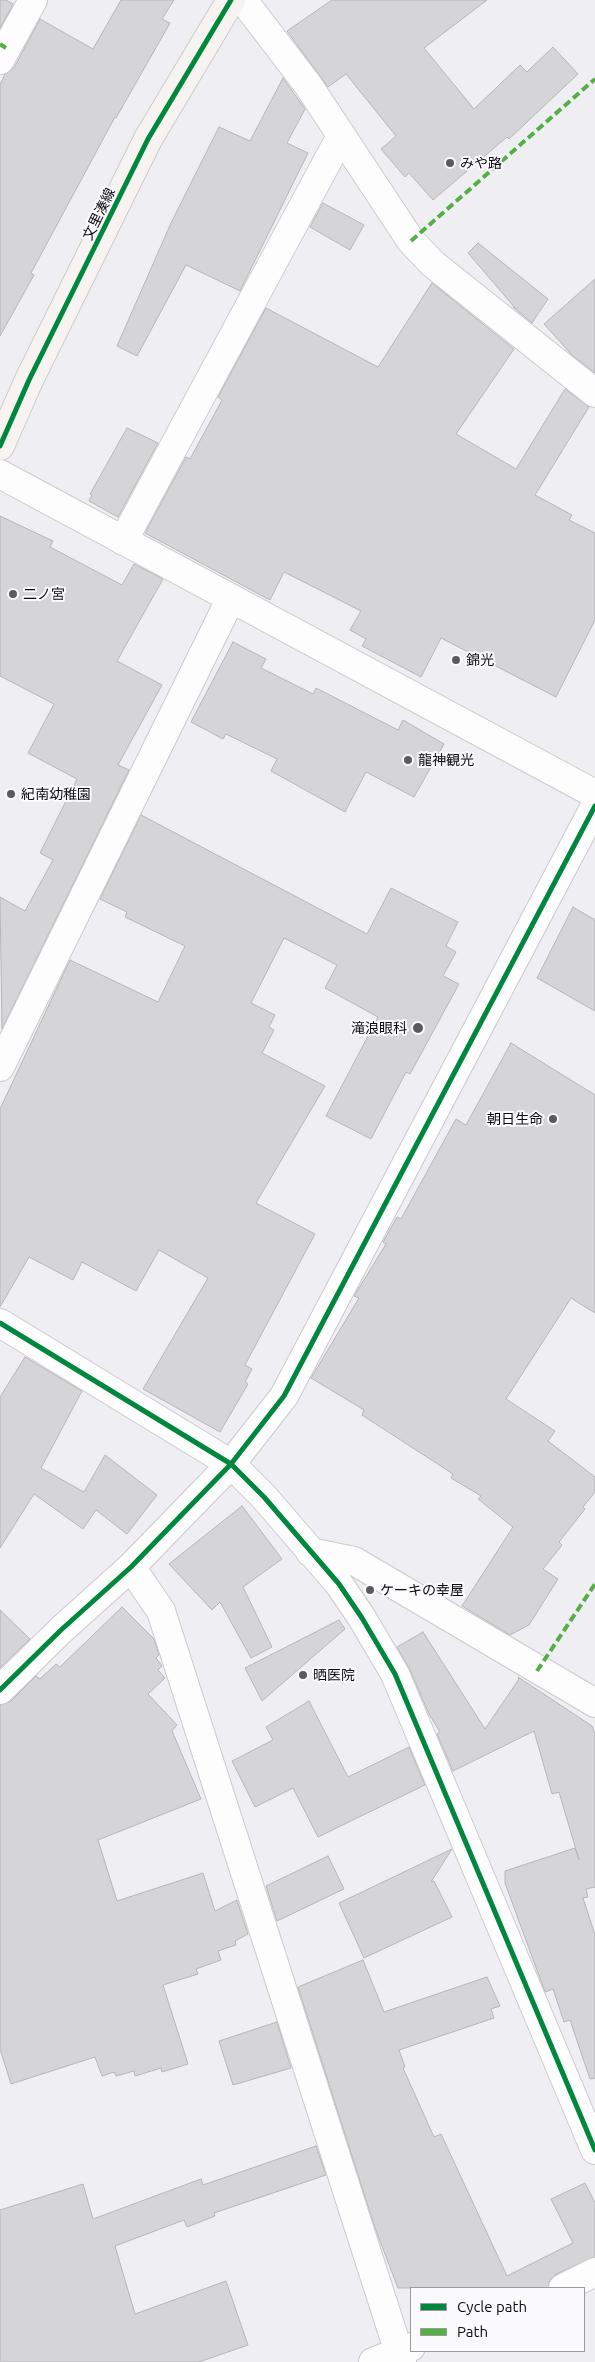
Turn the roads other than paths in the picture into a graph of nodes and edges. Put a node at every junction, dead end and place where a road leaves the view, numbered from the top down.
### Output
1 (33, 0) edge
2 (231, 0) edge
3 (243, 0) edge
4 (0, 60) edge
5 (341, 136) junction
6 (595, 393) edge
7 (0, 446) edge
8 (0, 474) edge
9 (124, 541) junction
10 (231, 598) junction
11 (595, 794) edge
12 (595, 806) edge
13 (0, 1067) edge
14 (0, 1323) edge
15 (231, 1464) junction
16 (310, 1552) junction
17 (131, 1567) junction
18 (0, 1690) edge
19 (595, 1703) edge
20 (595, 2150) edge
21 (595, 2272) edge
22 (565, 2287) edge
23 (404, 2354) edge
24 (373, 2362) edge

1 - 4 street
2 - 7 main road, 文里湊線
3 - 5 street
5 - 6 street
5 - 9 street
8 - 9 street
9 - 10 street
10 - 11 street
10 - 13 street
12 - 15 street
14 - 15 street
15 - 16 street
15 - 17 street
16 - 19 street
16 - 20 street
17 - 18 street
17 - 23 street
21 - 22 street
23 - 24 street

